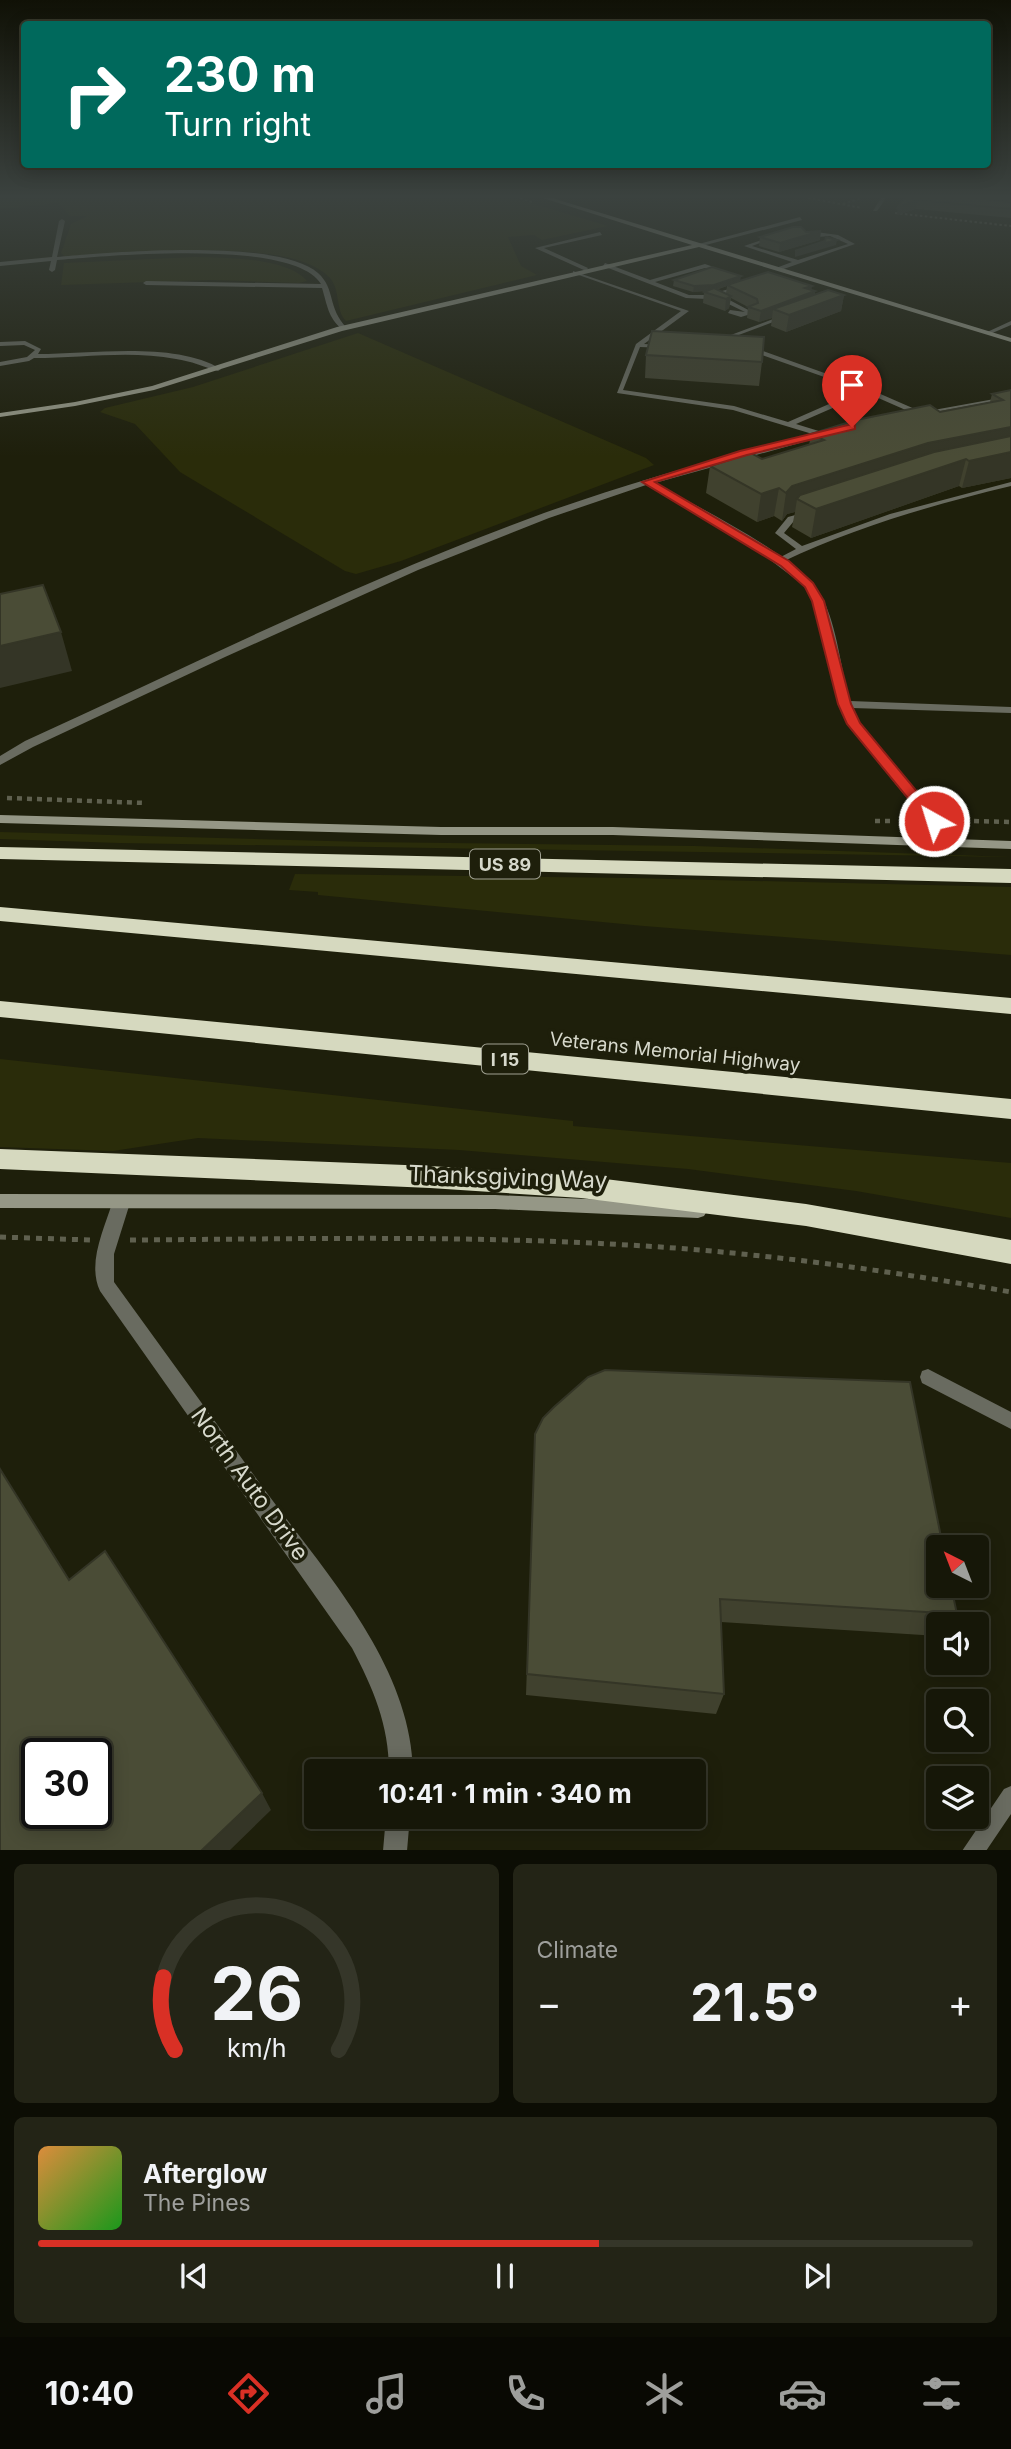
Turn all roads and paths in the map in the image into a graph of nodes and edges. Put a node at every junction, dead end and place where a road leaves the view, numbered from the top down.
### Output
1 (176, 284) edge
2 (524, 284) edge
3 (610, 284) edge
4 (654, 284) edge
5 (731, 284) edge
6 (827, 284) edge
7 (746, 285) edge
8 (326, 286) joint
9 (714, 286) edge
10 (739, 287) junction
11 (702, 290) edge
12 (729, 291) junction
13 (852, 292) junction
14 (715, 295) junction
15 (688, 297) junction
16 (839, 297) edge
17 (702, 303) edge
18 (730, 312) edge
19 (789, 315) edge
20 (1011, 323) edge
21 (344, 328) junction
22 (988, 333) junction
23 (1011, 340) edge
24 (0, 344) edge
25 (638, 345) junction
26 (706, 345) edge
27 (672, 347) edge
28 (736, 351) edge
29 (34, 356) junction
30 (0, 364) edge
31 (218, 369) junction
32 (867, 390) junction
33 (1011, 398) edge
34 (920, 413) junction
35 (0, 415) edge
36 (904, 416) edge
37 (789, 424) junction
38 (841, 429) edge
39 (819, 434) junction
40 (647, 482) junction
41 (1011, 484) edge
42 (816, 511) edge
43 (801, 549) junction
44 (779, 560) junction
45 (845, 704) junction
46 (1011, 710) edge
47 (0, 761) edge
48 (0, 819) edge
49 (974, 821) dead end
50 (1011, 822) edge
51 (950, 842) junction
52 (1011, 845) edge
53 (0, 853) edge
54 (1011, 876) edge
55 (0, 914) edge
56 (1011, 1006) edge
57 (0, 1009) edge
58 (1011, 1109) edge
59 (0, 1159) edge
60 (0, 1201) edge
61 (121, 1203) junction
62 (806, 1215) junction
63 (0, 1237) edge
64 (110, 1240) junction
65 (1011, 1252) edge
66 (1011, 1292) edge
67 (928, 1377) dead end
68 (1011, 1421) edge
69 (400, 1759) edge
70 (1011, 1796) edge
71 (397, 1829) edge
72 (395, 1850) edge
73 (973, 1850) edge

1 - 8 lane
2 - 21 main road
3 - 25 lane
4 - 15 lane
5 - 10 lane
6 - 13 main road
7 - 10 lane
8 - 21 lane
9 - 12 lane
10 - 12 lane
11 - 14 lane
12 - 14 lane
13 - 16 lane
13 - 22 main road
14 - 15 lane
14 - 18 lane
15 - 17 lane
19 - 26 lane
20 - 22 lane
21 - 31 main road
22 - 23 main road
24 - 29 lane
25 - 27 lane
25 - 37 lane
28 - 32 lane
29 - 30 lane
29 - 31 lane
31 - 35 main road
32 - 34 lane
32 - 37 lane
33 - 34 street
34 - 36 street
37 - 39 lane
38 - 39 street
39 - 40 street
40 - 44 street
40 - 47 street
41 - 43 lane
42 - 43 lane
43 - 44 lane
44 - 45 street
45 - 46 street
45 - 51 street
48 - 51 main road
49 - 50 path
51 - 52 main road
53 - 54 highway, US 89
55 - 56 highway
57 - 58 highway, Veterans Memorial Highway / I 15
59 - 62 highway
60 - 61 main road, Thanksgiving Way
61 - 62 main road, Thanksgiving Way
61 - 64 street, North Auto Drive
62 - 65 highway, Thanksgiving Way
63 - 64 path
64 - 66 path
64 - 69 street, North Auto Drive
67 - 68 lane
70 - 73 lane
71 - 72 street

